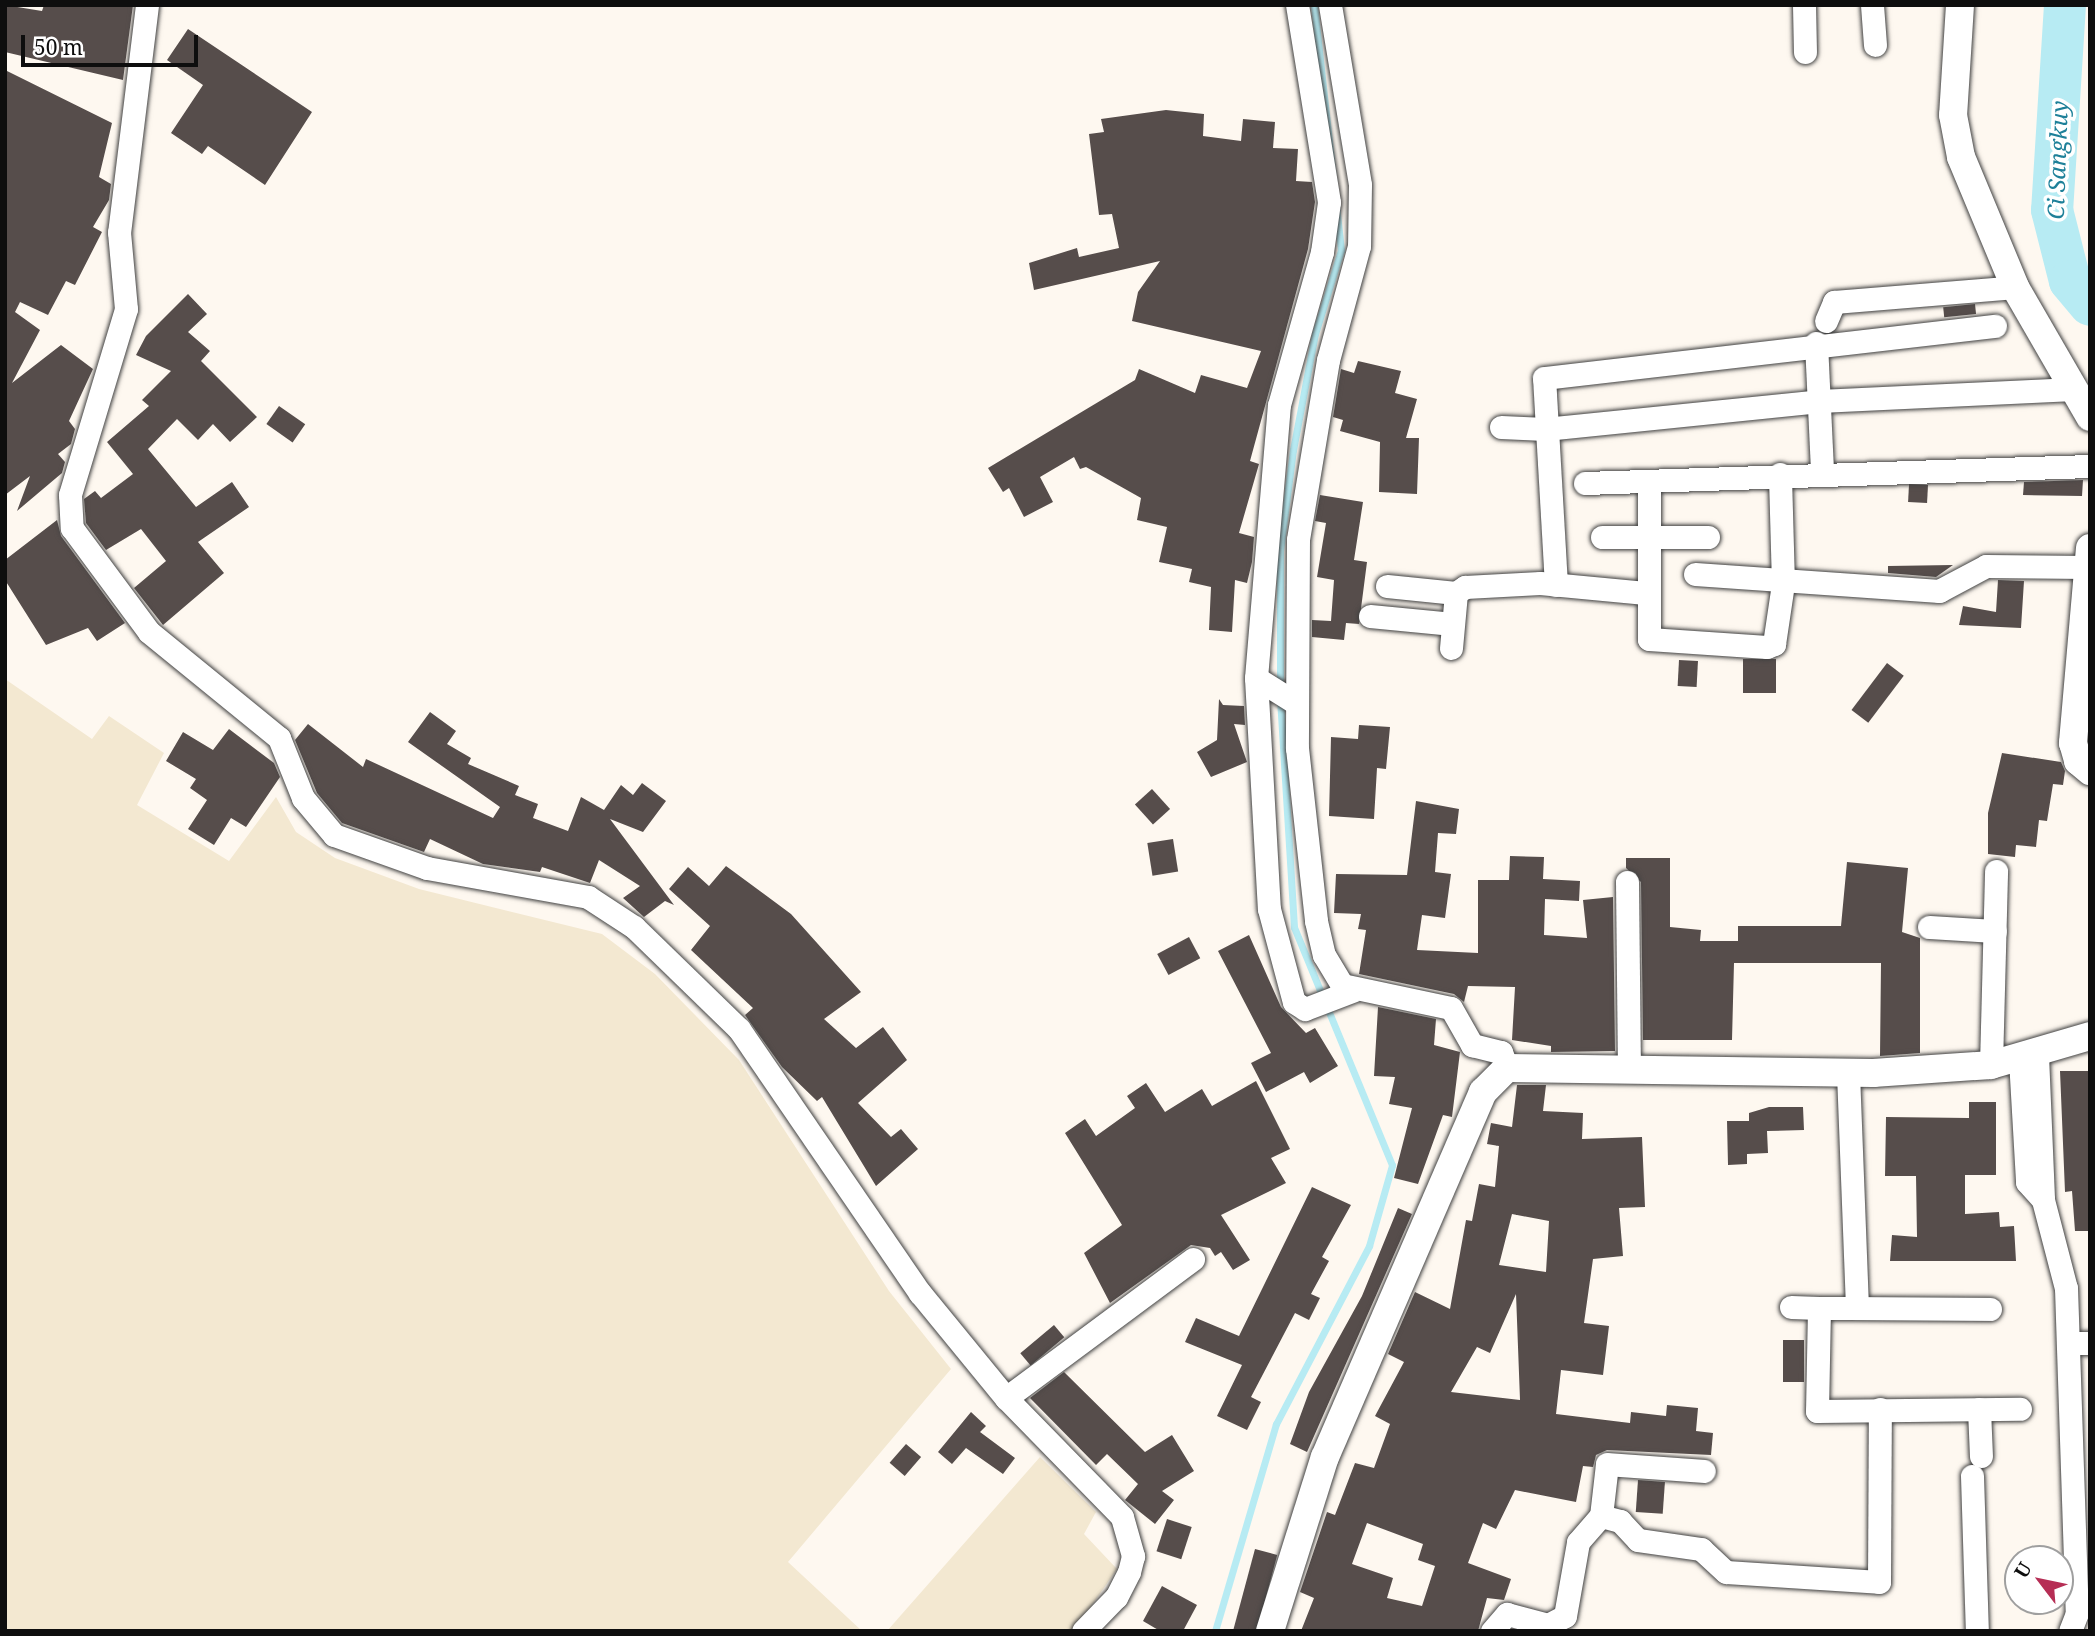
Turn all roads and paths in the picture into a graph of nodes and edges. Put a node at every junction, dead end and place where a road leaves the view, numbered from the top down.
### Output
1 (147, 5) edge
2 (1297, 5) edge
3 (1331, 5) edge
4 (1804, 5) edge
5 (1872, 5) edge
6 (1960, 5) edge
7 (1875, 45) dead end
8 (1805, 52) dead end
9 (2015, 287) junction
10 (1826, 321) dead end
11 (1995, 326) dead end
12 (1816, 343) junction
13 (2073, 389) junction
14 (1820, 401) junction
15 (2090, 416) edge
16 (1501, 427) dead end
17 (1545, 429) junction
18 (2090, 466) edge
19 (1822, 472) junction
20 (1780, 474) junction
21 (1650, 481) junction
22 (1585, 483) dead end
23 (1272, 507) junction
24 (1294, 536) junction
25 (1648, 536) junction
26 (1602, 537) dead end
27 (1708, 537) dead end
28 (2089, 558) edge
29 (1695, 574) dead end
30 (1783, 584) junction
31 (1556, 585) junction
32 (1387, 586) dead end
33 (1456, 593) junction
34 (1646, 593) junction
35 (1370, 615) dead end
36 (1453, 624) junction
37 (1451, 648) dead end
38 (1258, 679) junction
39 (1293, 701) junction
40 (2090, 771) edge
41 (1996, 871) dead end
42 (1627, 882) dead end
43 (1928, 926) dead end
44 (1995, 931) junction
45 (1352, 991) junction
46 (2090, 1035) edge
47 (2028, 1057) junction
48 (1991, 1065) junction
49 (1507, 1069) junction
50 (1629, 1069) junction
51 (1848, 1073) junction
52 (1193, 1259) dead end
53 (1791, 1307) dead end
54 (1819, 1308) junction
55 (1857, 1308) junction
56 (1990, 1309) dead end
57 (2079, 1343) edge
58 (1006, 1398) junction
59 (1880, 1409) junction
60 (1979, 1409) junction
61 (2020, 1409) dead end
62 (1704, 1471) dead end
63 (1601, 1516) junction
64 (2079, 1619) edge
65 (1083, 1631) edge
66 (1270, 1631) edge
67 (1492, 1631) edge
68 (1977, 1631) edge

1 - 58 street
2 - 23 street
3 - 24 street
4 - 8 street
5 - 7 street
6 - 9 street
9 - 10 street
9 - 13 street
11 - 12 street
12 - 14 street
12 - 17 street
13 - 14 street
13 - 15 street
14 - 17 street
14 - 19 street
16 - 17 street
17 - 31 street
18 - 19 street
19 - 20 street
20 - 21 street
20 - 30 street
21 - 22 street
21 - 25 street
23 - 24 street
23 - 38 street
24 - 39 street
25 - 26 street
25 - 27 street
25 - 34 street
28 - 30 street
28 - 40 street
29 - 30 street
30 - 34 street
31 - 33 street
31 - 34 street
32 - 33 street
33 - 36 street
35 - 36 street
36 - 37 street
38 - 39 street
38 - 45 street
39 - 45 street
41 - 44 street
42 - 50 street
43 - 44 street
44 - 48 street
45 - 49 street
46 - 47 street
47 - 48 street
47 - 57 street
48 - 51 street
49 - 50 street
49 - 66 street
50 - 51 street
51 - 55 street
52 - 58 street
53 - 54 street
54 - 55 street
54 - 59 street
55 - 56 street
57 - 64 street
58 - 65 street
59 - 60 street
59 - 63 street
60 - 61 street
60 - 68 street
62 - 63 street
63 - 67 street

